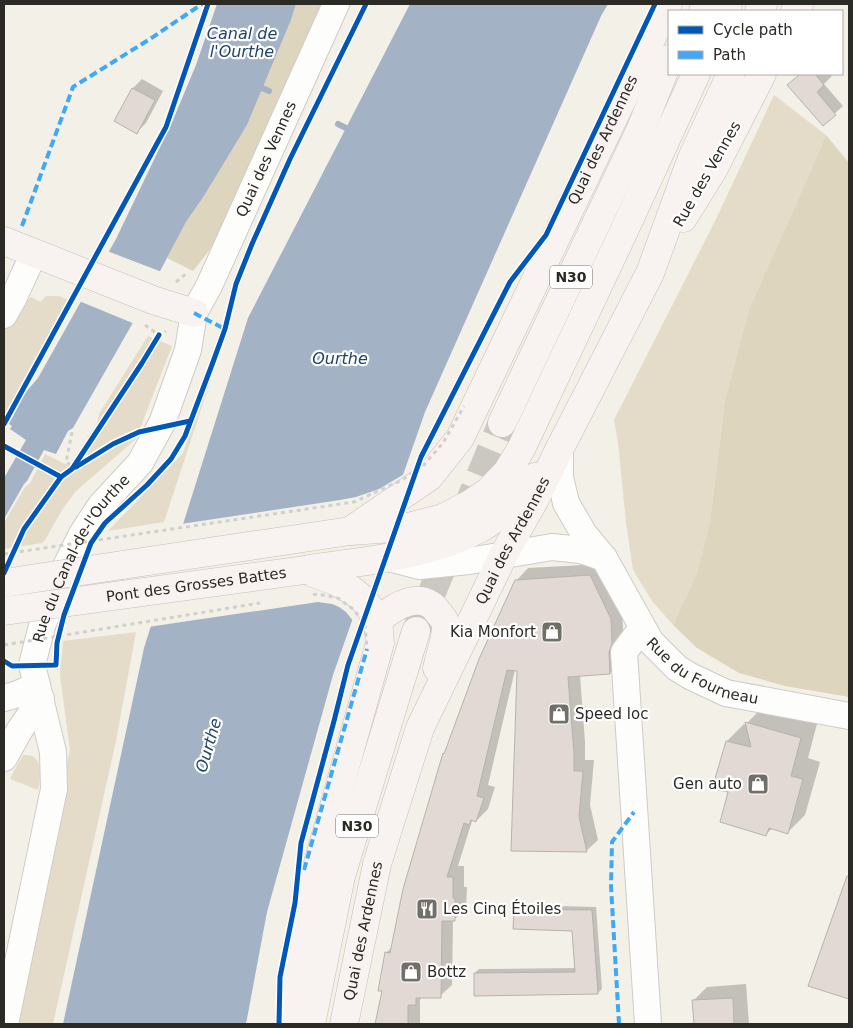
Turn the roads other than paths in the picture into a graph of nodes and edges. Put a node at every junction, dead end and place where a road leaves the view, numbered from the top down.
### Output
1 (336, 4) edge
2 (668, 4) edge
3 (668, 61) edge
4 (669, 75) edge
5 (696, 75) edge
6 (731, 75) edge
7 (761, 75) edge
8 (640, 131) junction
9 (4, 241) edge
10 (34, 253) junction
11 (650, 273) junction
12 (194, 313) junction
13 (4, 315) edge
14 (502, 423) tunnel mouth
15 (460, 438) joint
16 (560, 448) junction
17 (350, 532) junction
18 (504, 554) junction
19 (389, 558) junction
20 (604, 558) junction
21 (4, 583) edge
22 (306, 583) junction
23 (4, 612) edge
24 (368, 620) junction
25 (642, 628) junction
26 (416, 631) tunnel mouth
27 (39, 692) junction
28 (4, 698) edge
29 (849, 716) edge
30 (420, 728) junction
31 (4, 758) edge
32 (10, 969) edge
33 (4, 1024) edge
34 (295, 1024) edge
35 (311, 1024) edge
36 (344, 1024) edge
37 (648, 1024) edge

1 - 12 street, Quai des Vennes
2 - 15 main road, Quai des Ardennes
3 - 8 main road, Quai des Ardennes
4 - 8 main road, N30
5 - 17 main road, Pont des Grosses Battes
6 - 11 main road, Quai des Ardennes
7 - 11 main road, Rue des Vennes
8 - 14 main road, Quai des Ardennes / N30
9 - 10 main road
10 - 12 main road
10 - 13 street
11 - 16 main road, Quai des Ardennes
12 - 27 street, Rue du Canal-de-l'Ourthe
15 - 17 main road, Pont des Grosses Battes
16 - 18 main road, Quai des Ardennes / N30
16 - 19 main road, Pont des Grosses Battes
16 - 20 street, Rue du Fourneau
17 - 21 main road, Pont des Grosses Battes, bridge
18 - 19 street
18 - 20 street
18 - 30 main road, Quai des Ardennes / N30
19 - 22 main road, Pont des Grosses Battes
20 - 25 street, Rue du Fourneau
22 - 23 main road, Pont des Grosses Battes, bridge
22 - 24 main road
24 - 30 main road
24 - 34 main road
25 - 29 street, Rue du Fourneau
25 - 37 street
26 - 35 main road, Quai des Ardennes / N30
27 - 28 street
27 - 31 street
27 - 32 street, Rue du Canal-de-l'Ourthe
30 - 36 main road, Quai des Ardennes / N30
32 - 33 street, Rue du Canal-de-l'Ourthe

